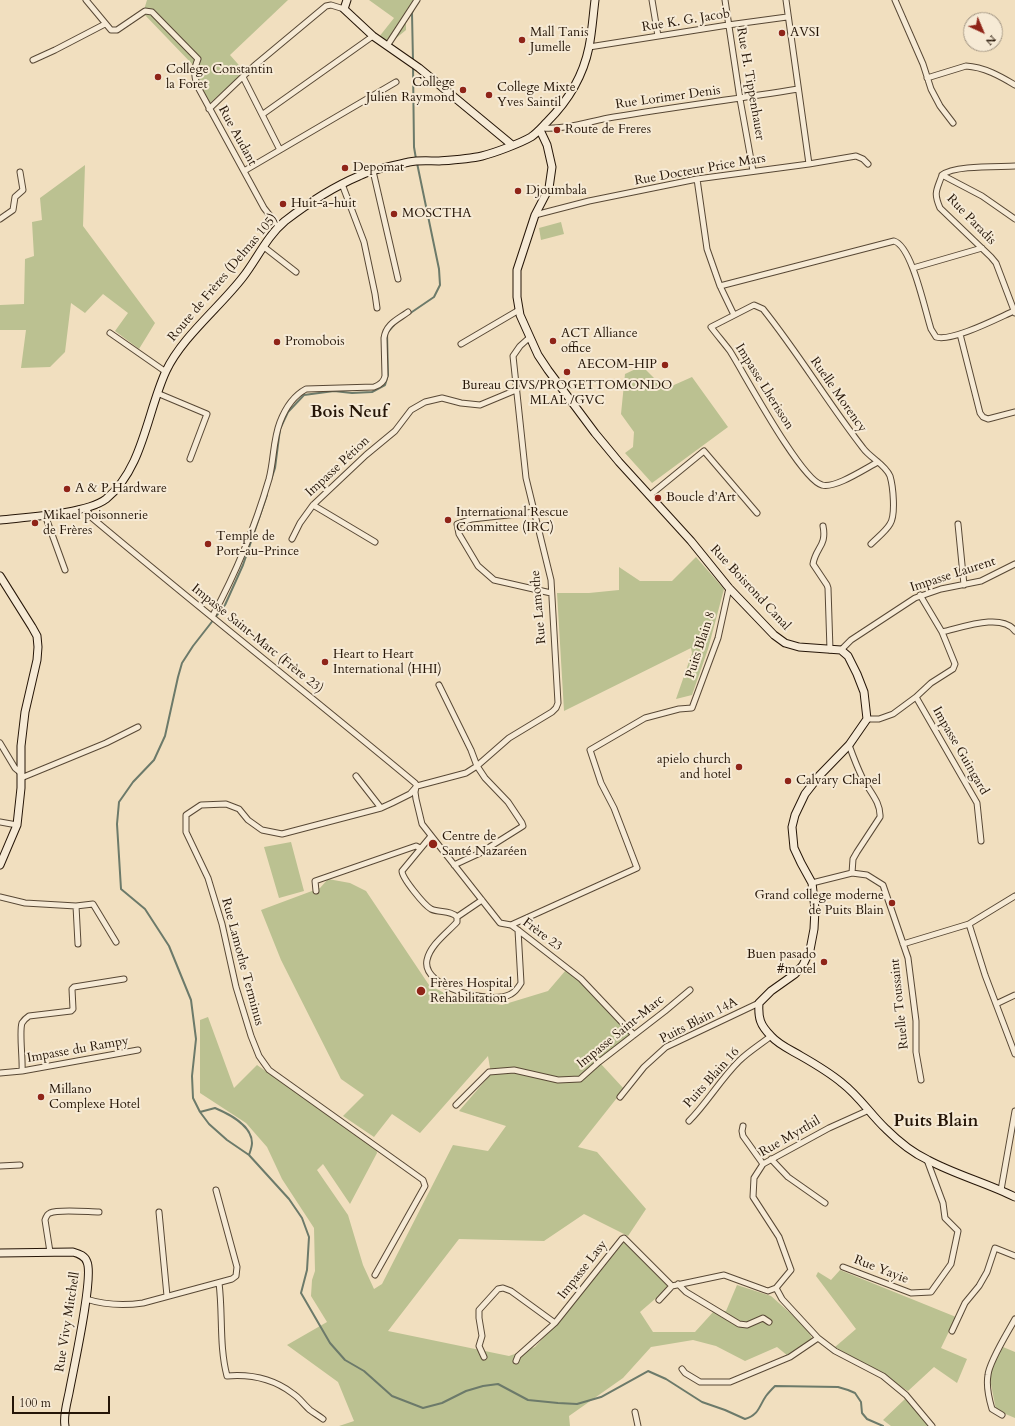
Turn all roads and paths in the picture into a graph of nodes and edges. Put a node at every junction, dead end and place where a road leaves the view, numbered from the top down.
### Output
1 (86, 0) edge
2 (347, 0) edge
3 (417, 0) edge
4 (595, 0) edge
5 (652, 0) edge
6 (724, 0) edge
7 (786, 0) edge
8 (895, 0) edge
9 (344, 9) junction
10 (787, 18) junction
11 (105, 24) junction
12 (728, 25) junction
13 (372, 36) junction
14 (658, 36) junction
15 (387, 46) junction
16 (588, 48) junction
17 (33, 60) dead end
18 (243, 77) junction
19 (927, 78) junction
20 (396, 82) dead end
21 (1015, 85) edge
22 (798, 89) junction
23 (740, 99) junction
24 (209, 109) junction
25 (263, 114) junction
26 (953, 123) dead end
27 (541, 129) junction
28 (512, 145) junction
29 (280, 150) junction
30 (809, 164) junction
31 (868, 164) dead end
32 (1015, 166) edge
33 (244, 171) junction
34 (373, 171) junction
35 (753, 171) junction
36 (20, 172) dead end
37 (942, 175) junction
38 (697, 179) junction
39 (342, 184) junction
40 (535, 215) junction
41 (1015, 219) edge
42 (0, 220) edge
43 (279, 227) junction
44 (264, 247) junction
45 (982, 248) junction
46 (913, 268) junction
47 (296, 272) dead end
48 (398, 279) dead end
49 (720, 286) junction
50 (377, 308) dead end
51 (519, 310) junction
52 (408, 312) dead end
53 (1014, 313) edge
54 (734, 315) junction
55 (711, 327) joint
56 (110, 333) dead end
57 (960, 334) junction
58 (530, 337) junction
59 (461, 344) dead end
60 (166, 372) junction
61 (516, 390) junction
62 (156, 393) junction
63 (1015, 412) edge
64 (190, 459) dead end
65 (878, 462) junction
66 (649, 496) junction
67 (314, 505) junction
68 (86, 508) junction
69 (535, 512) junction
70 (757, 513) dead end
71 (45, 515) junction
72 (0, 520) edge
73 (958, 524) dead end
74 (823, 526) dead end
75 (292, 539) dead end
76 (375, 542) dead end
77 (871, 544) dead end
78 (1015, 564) edge
79 (65, 570) dead end
80 (0, 576) edge
81 (964, 585) junction
82 (729, 588) junction
83 (551, 592) junction
84 (920, 595) junction
85 (212, 617) junction
86 (1015, 631) edge
87 (942, 632) junction
88 (830, 650) junction
89 (841, 650) junction
90 (439, 685) dead end
91 (916, 697) junction
92 (867, 719) junction
93 (138, 727) dead end
94 (0, 743) edge
95 (849, 745) junction
96 (477, 766) junction
97 (21, 776) junction
98 (356, 776) dead end
99 (417, 786) junction
100 (381, 808) junction
101 (0, 822) edge
102 (17, 825) junction
103 (431, 836) junction
104 (981, 841) dead end
105 (420, 848) junction
106 (0, 865) edge
107 (454, 865) junction
108 (852, 873) junction
109 (812, 883) junction
110 (316, 891) dead end
111 (1015, 896) edge
112 (0, 897) edge
113 (482, 900) junction
114 (76, 906) junction
115 (457, 917) junction
116 (969, 924) junction
117 (511, 925) junction
118 (518, 930) junction
119 (116, 942) dead end
120 (78, 944) dead end
121 (903, 944) junction
122 (124, 979) dead end
123 (690, 990) dead end
124 (1015, 995) edge
125 (759, 1003) junction
126 (996, 1004) junction
127 (634, 1035) junction
128 (771, 1036) junction
129 (138, 1050) dead end
130 (1014, 1050) edge
131 (22, 1070) junction
132 (0, 1073) edge
133 (921, 1080) dead end
134 (620, 1097) dead end
135 (456, 1105) dead end
136 (869, 1110) junction
137 (1015, 1111) edge
138 (689, 1121) dead end
139 (743, 1126) dead end
140 (771, 1159) junction
141 (927, 1160) junction
142 (762, 1164) junction
143 (20, 1165) dead end
144 (0, 1166) edge
145 (216, 1190) dead end
146 (1001, 1190) junction
147 (1015, 1197) edge
148 (825, 1202) dead end
149 (99, 1212) dead end
150 (159, 1212) dead end
151 (50, 1252) junction
152 (0, 1253) edge
153 (1015, 1256) edge
154 (843, 1268) dead end
155 (375, 1275) dead end
156 (219, 1283) junction
157 (678, 1284) junction
158 (672, 1286) junction
159 (776, 1288) junction
160 (167, 1296) junction
161 (86, 1299) junction
162 (659, 1300) dead end
163 (1015, 1319) edge
164 (770, 1322) dead end
165 (555, 1323) junction
166 (952, 1331) dead end
167 (818, 1338) junction
168 (484, 1358) dead end
169 (516, 1361) dead end
170 (682, 1369) dead end
171 (635, 1412) dead end
172 (1002, 1415) dead end
173 (323, 1419) dead end
174 (65, 1426) edge
175 (638, 1426) edge
176 (932, 1426) edge

1 - 11 street
2 - 9 street
3 - 15 street
4 - 16 street, Route de Frères (Delmas 105)
5 - 14 street
6 - 12 street, Rue H. Tippenhauer
7 - 10 street
8 - 19 street
9 - 13 street
9 - 18 street
10 - 12 street, Rue K. G. Jacob
10 - 22 street
11 - 17 street
11 - 24 street, Rue Audant
12 - 14 street, Rue K. G. Jacob
12 - 23 street, Rue H. Tippenhauer
13 - 15 street
13 - 25 street
14 - 16 street, Rue K. G. Jacob
15 - 28 street
16 - 27 street, Route de Frères (Delmas 105)
18 - 24 street
18 - 25 street
19 - 21 street
19 - 26 street
20 - 29 street
22 - 23 street, Rue Lorimer Denis
22 - 30 street
23 - 27 street, Rue Lorimer Denis
23 - 35 street, Rue H. Tippenhauer
24 - 33 street, Rue Audant
25 - 29 street
27 - 28 street, Route de Frères (Delmas 105)
27 - 40 street, Rue Boisrond Canal
28 - 34 street, Route de Frères (Delmas 105)
29 - 33 street
30 - 31 street, Rue Docteur Price Mars
30 - 35 street, Rue Docteur Price Mars
32 - 37 street
33 - 43 street, Rue Audant
34 - 39 street, Route de Frères (Delmas 105)
34 - 48 street
35 - 38 street, Rue Docteur Price Mars
36 - 42 street
37 - 41 street, Rue Paradis
37 - 45 street, Rue Paradis
38 - 40 street, Rue Docteur Price Mars
38 - 49 street
39 - 43 street, Route de Frères (Delmas 105)
39 - 50 street
40 - 51 street, Rue Boisrond Canal
43 - 44 street, Route de Frères (Delmas 105)
44 - 47 street
44 - 60 street, Route de Frères (Delmas 105)
45 - 46 street
45 - 53 street, Rue Paradis
46 - 49 street
46 - 57 street
49 - 54 street
51 - 58 street, Rue Boisrond Canal
51 - 59 street
52 - 85 street
53 - 57 street
54 - 55 street, Ruelle Morency
54 - 65 street, Ruelle Morency
55 - 65 street, Impasse Lherisson
56 - 60 street
57 - 63 street
58 - 61 street, Rue Lamothe
58 - 66 street, Rue Boisrond Canal
60 - 62 street, Route de Frères (Delmas 105)
61 - 67 street, Impasse Pétion
61 - 69 street, Rue Lamothe
62 - 64 street
62 - 68 street, Route de Frères (Delmas 105)
65 - 77 street, Ruelle Morency
66 - 70 street
66 - 82 street, Rue Boisrond Canal
67 - 75 street, Impasse Pétion
67 - 76 street
68 - 71 street, Route de Frères (Delmas 105)
68 - 85 street, Impasse Saint-Marc (Frère 23)
69 - 83 street, Rue Lamothe
69 - 83 street
71 - 72 street, Route de Frères (Delmas 105)
71 - 79 street
73 - 81 street
74 - 88 street
78 - 81 street, Impasse Laurent
80 - 97 street
81 - 84 street, Impasse Laurent
82 - 88 street, Rue Boisrond Canal
82 - 117 street, Puits Blain 8
83 - 96 street, Rue Lamothe
84 - 87 street
84 - 89 street, Impasse Laurent
85 - 99 street, Impasse Saint-Marc (Frère 23)
86 - 87 street
87 - 91 street
88 - 89 street, Rue Boisrond Canal
89 - 92 street
90 - 96 street
91 - 92 street
91 - 104 street, Impasse Guingard
92 - 95 street
93 - 97 street
94 - 97 street
95 - 108 street
95 - 109 street
96 - 99 street, Rue Lamothe
96 - 107 street
97 - 102 street
98 - 100 street
99 - 100 street, Rue Lamothe Terminus
99 - 103 street, Frère 23
100 - 155 street, Rue Lamothe Terminus
101 - 102 street
102 - 106 street
103 - 105 street
103 - 107 street, Frère 23
105 - 110 street
105 - 115 street
107 - 113 street, Frère 23
108 - 109 street, Ruelle Toussaint
108 - 121 street, Ruelle Toussaint
109 - 125 street
111 - 116 street
112 - 114 street
113 - 115 street
113 - 117 street, Frère 23
114 - 119 street
114 - 120 street
115 - 118 street
116 - 121 street
116 - 126 street
117 - 118 street, Frère 23
118 - 127 street, Frère 23
121 - 133 street, Ruelle Toussaint
122 - 131 street, Impasse du Rampy
123 - 127 street, Impasse Saint-Marc
124 - 126 street
125 - 128 street
125 - 134 street, Puits Blain 14A
126 - 130 street
127 - 135 street, Impasse Saint-Marc
128 - 136 street
128 - 138 street, Puits Blain 16
129 - 131 street, Impasse du Rampy
131 - 132 street, Impasse du Rampy
136 - 140 street, Rue Myrthil
136 - 141 street
137 - 146 street
139 - 142 street
140 - 142 street, Rue Myrthil
140 - 148 street
141 - 146 street
141 - 154 street, Rue Yayie
142 - 159 street, Rue Myrthil
143 - 144 street
145 - 156 street
146 - 147 street
149 - 151 street
150 - 160 street
151 - 152 street, Rue Vivy Mitchell
151 - 161 street, Rue Vivy Mitchell
153 - 166 street
156 - 160 street
156 - 173 street
157 - 158 street
157 - 159 street
157 - 164 street
158 - 162 street
158 - 165 street, Impasse Lasy
159 - 167 street
160 - 161 street
161 - 174 street, Rue Vivy Mitchell
163 - 172 street
165 - 168 street
165 - 169 street
167 - 170 street
167 - 176 street
171 - 175 street

